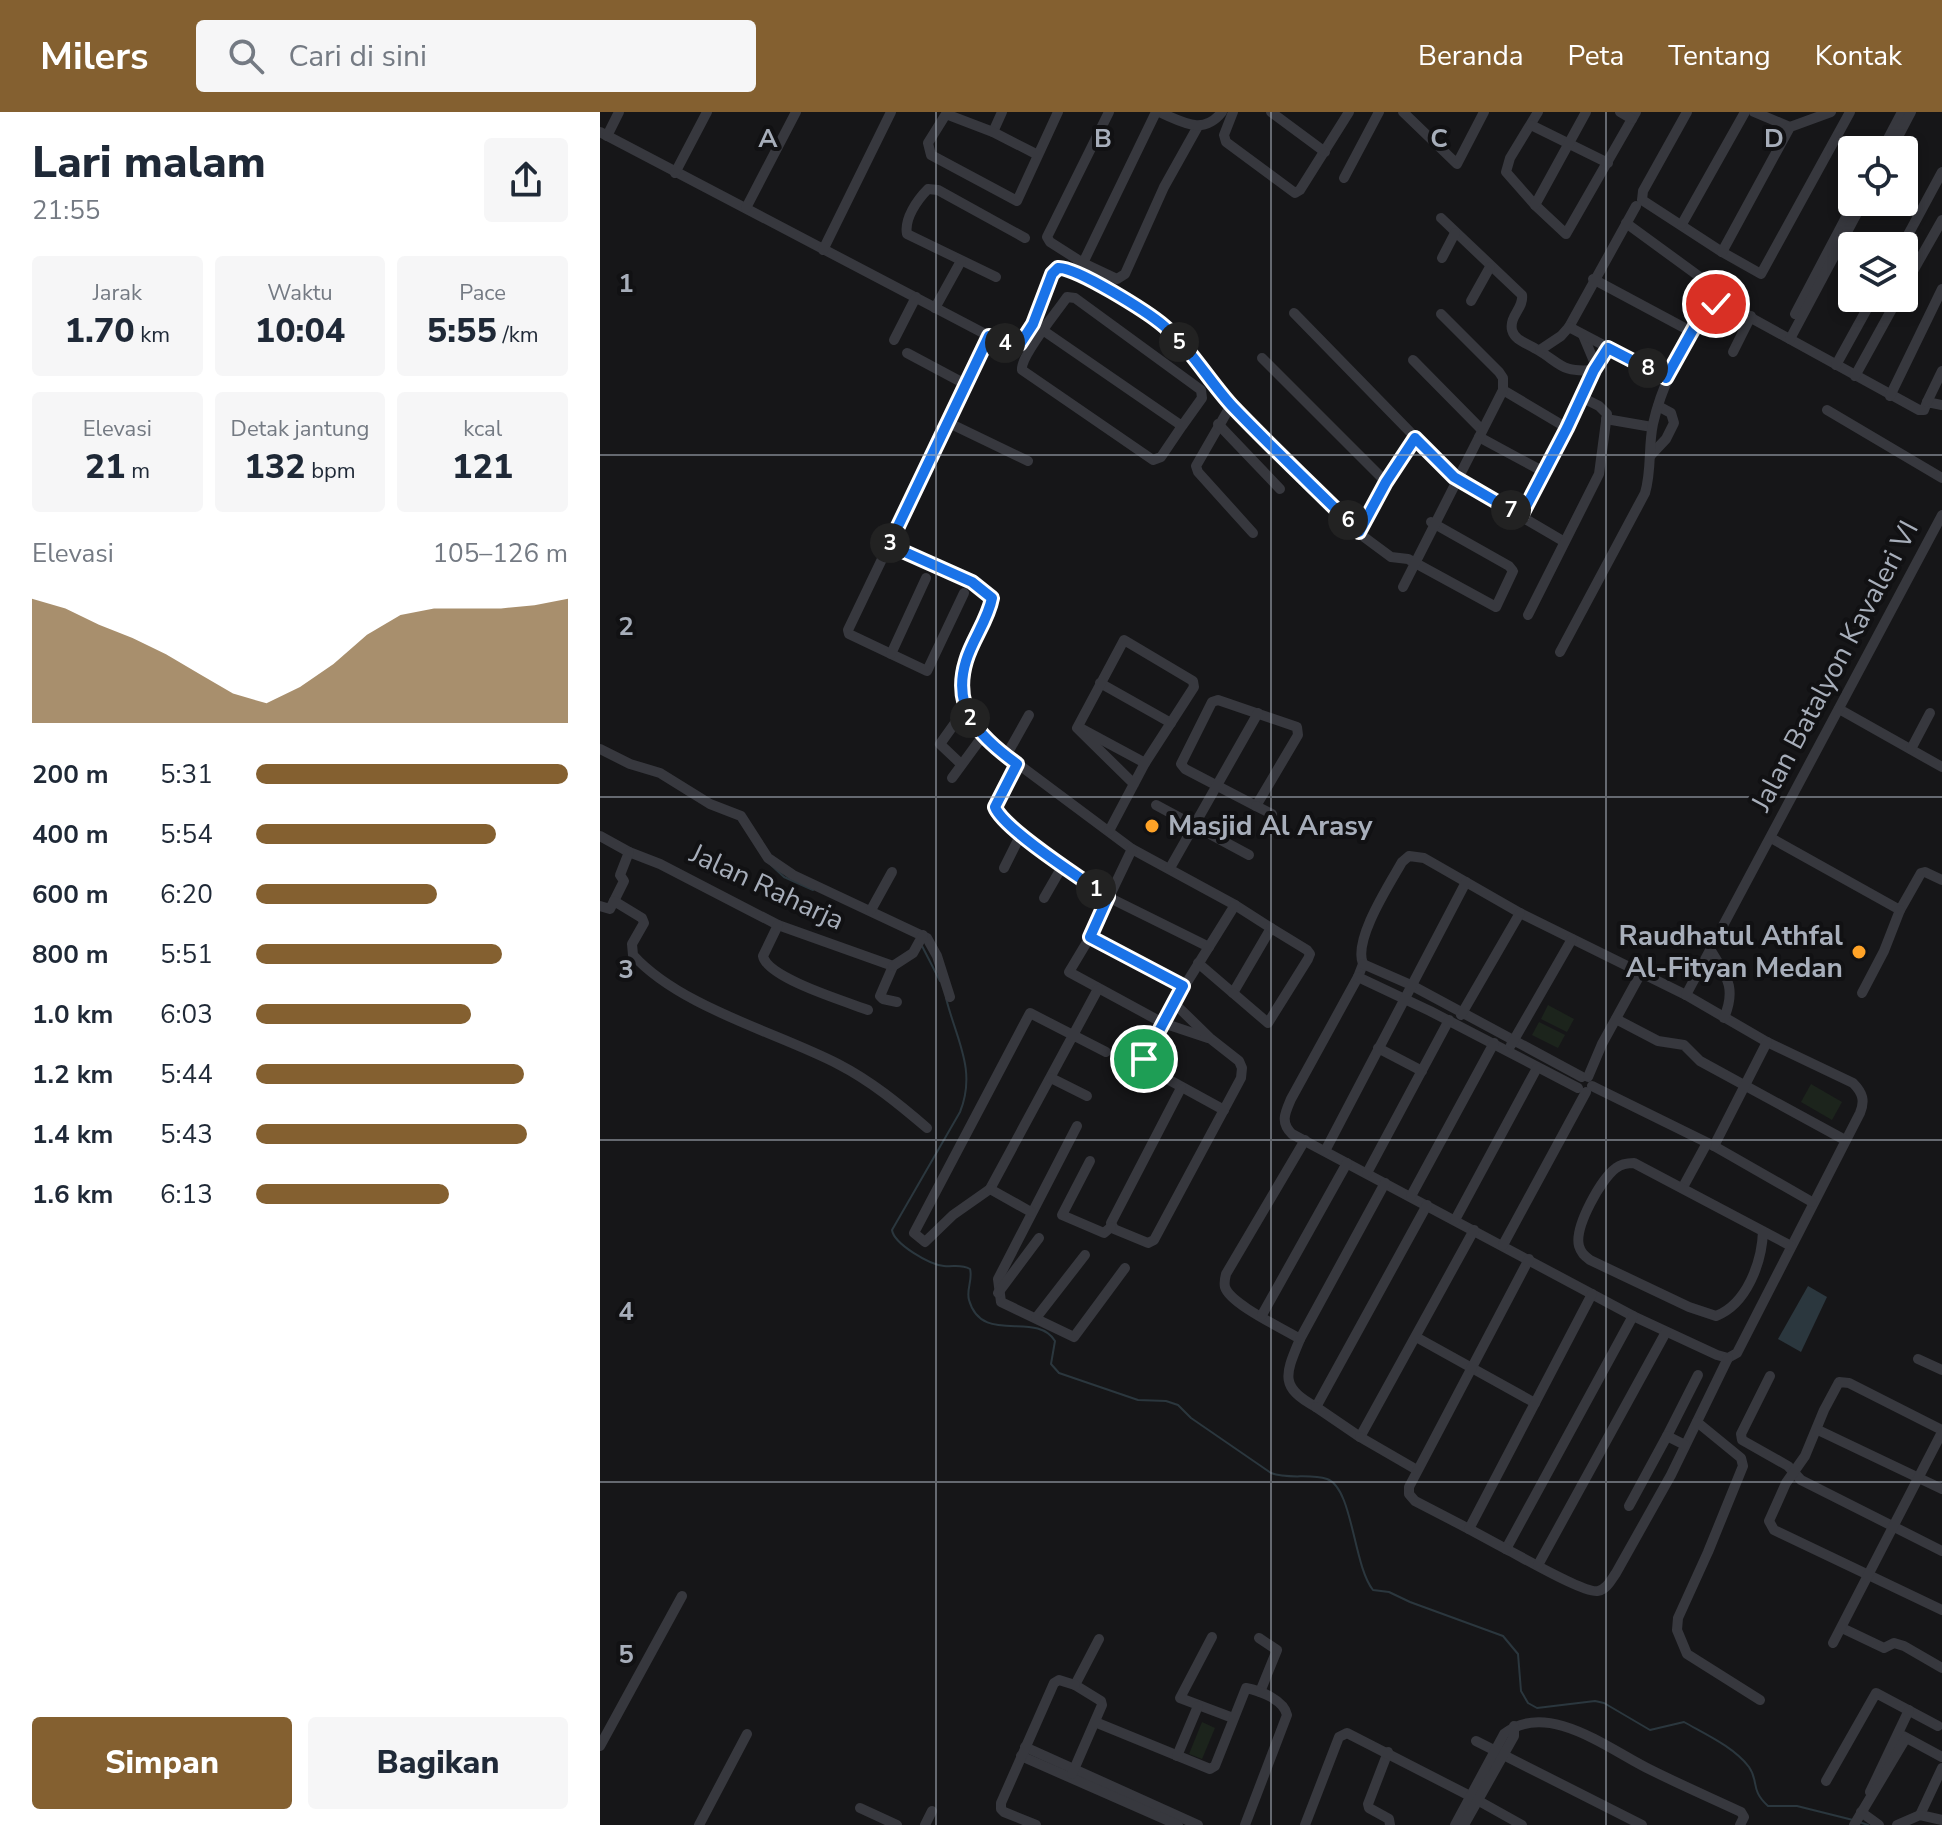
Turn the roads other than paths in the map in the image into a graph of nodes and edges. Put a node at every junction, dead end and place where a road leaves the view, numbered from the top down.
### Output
1 (619, 112) edge
2 (707, 112) edge
3 (796, 112) edge
4 (891, 112) edge
5 (1002, 112) edge
6 (1058, 112) edge
7 (1109, 112) edge
8 (1157, 112) edge
9 (1222, 112) edge
10 (1233, 112) edge
11 (1271, 112) edge
12 (1349, 112) edge
13 (1379, 112) edge
14 (1403, 112) edge
15 (1484, 112) edge
16 (1538, 112) edge
17 (1586, 112) edge
18 (1620, 112) edge
19 (1687, 112) edge
20 (1745, 112) edge
21 (1754, 112) edge
22 (1831, 112) edge
23 (1850, 112) edge
24 (1902, 112) edge
25 (1911, 112) edge
26 (1286, 116) edge
27 (1634, 116) edge
28 (1531, 125) junction
29 (1790, 127) junction
30 (1197, 128) junction
31 (1840, 128) junction
32 (993, 132) junction
33 (603, 134) edge
34 (1889, 136) edge
35 (1898, 136) edge
36 (1569, 143) junction
37 (1325, 152) junction
38 (1038, 155) junction
39 (1608, 163) junction
40 (1942, 172) edge
41 (675, 173) junction
42 (1344, 178) dead end
43 (1017, 201) junction
44 (1535, 205) junction
45 (1636, 206) dead end
46 (746, 208) junction
47 (1011, 214) dead end
48 (1847, 216) edge
49 (1856, 216) edge
50 (1441, 218) dead end
51 (1942, 220) edge
52 (1626, 223) junction
53 (1682, 224) junction
54 (1910, 232) edge
55 (1455, 233) junction
56 (1025, 238) dead end
57 (823, 250) junction
58 (1722, 252) junction
59 (1442, 258) dead end
60 (961, 261) junction
61 (1918, 262) edge
62 (1083, 263) junction
63 (1490, 267) junction
64 (996, 277) dead end
65 (1593, 279) junction
66 (1942, 289) edge
67 (1712, 293) junction
68 (916, 297) junction
69 (1471, 301) dead end
70 (935, 308) junction
71 (1865, 312) edge
72 (1890, 312) edge
73 (1294, 313) dead end
74 (1441, 314) dead end
75 (1795, 314) dead end
76 (1751, 316) junction
77 (1033, 324) junction
78 (1569, 327) junction
79 (1044, 331) junction
80 (1692, 332) junction
81 (1583, 335) junction
82 (989, 336) junction
83 (1790, 339) junction
84 (894, 340) dead end
85 (1608, 348) junction
86 (1540, 350) junction
87 (1733, 352) dead end
88 (907, 353) dead end
89 (1262, 358) dead end
90 (1413, 360) dead end
91 (1836, 365) junction
92 (1595, 368) junction
93 (1942, 371) edge
94 (1855, 376) junction
95 (1666, 378) junction
96 (967, 385) junction
97 (1503, 390) junction
98 (1890, 396) junction
99 (1581, 397) junction
100 (1927, 402) junction
101 (1231, 405) junction
102 (1942, 405) edge
103 (1658, 406) junction
104 (1827, 410) dead end
105 (1606, 419) junction
106 (949, 423) junction
107 (1218, 424) junction
108 (1182, 426) junction
109 (1652, 427) junction
110 (1567, 428) junction
111 (1481, 434) junction
112 (1415, 438) junction
113 (1650, 456) junction
114 (1028, 461) dead end
115 (1544, 472) junction
116 (1942, 478) edge
117 (1457, 479) junction
118 (1386, 482) junction
119 (1280, 489) dead end
120 (1942, 515) edge
121 (1521, 516) junction
122 (1432, 523) junction
123 (1253, 533) dead end
124 (1364, 537) dead end
125 (1563, 541) junction
126 (889, 545) junction
127 (1411, 560) junction
128 (926, 578) dead end
129 (1403, 587) dead end
130 (964, 593) dead end
131 (1528, 615) dead end
132 (1560, 652) dead end
133 (891, 654) junction
134 (1100, 683) junction
135 (965, 709) junction
136 (1839, 709) junction
137 (1258, 713) junction
138 (1930, 713) dead end
139 (1029, 715) dead end
140 (1171, 723) junction
141 (1077, 726) junction
142 (982, 737) junction
143 (600, 749) edge
144 (1911, 749) junction
145 (1006, 756) junction
146 (960, 763) junction
147 (1145, 763) junction
148 (1017, 764) junction
149 (1942, 767) edge
150 (952, 778) dead end
151 (1134, 784) junction
152 (1216, 785) junction
153 (1156, 805) dead end
154 (1256, 806) junction
155 (1272, 814) dead end
156 (1195, 826) junction
157 (1109, 831) junction
158 (1021, 834) junction
159 (600, 836) edge
160 (1771, 838) junction
161 (1132, 849) junction
162 (629, 852) junction
163 (1249, 855) dead end
164 (1063, 865) junction
165 (1004, 868) dead end
166 (1170, 868) junction
167 (892, 872) dead end
168 (1941, 876) edge
169 (1466, 882) junction
170 (1108, 897) junction
171 (1044, 898) dead end
172 (614, 901) junction
173 (1235, 905) junction
174 (600, 906) edge
175 (871, 910) junction
176 (1900, 910) junction
177 (1520, 913) junction
178 (778, 925) junction
179 (1271, 928) junction
180 (922, 936) junction
181 (1090, 937) junction
182 (1572, 939) junction
183 (1209, 947) junction
184 (1710, 949) junction
185 (1198, 963) junction
186 (1363, 964) junction
187 (893, 966) junction
188 (1641, 973) junction
189 (1358, 977) junction
190 (1411, 985) junction
191 (1183, 986) junction
192 (1098, 989) junction
193 (1233, 993) junction
194 (1862, 993) dead end
195 (1686, 995) junction
196 (950, 997) dead end
197 (1404, 998) junction
198 (897, 1002) dead end
199 (1174, 1003) junction
200 (868, 1010) dead end
201 (1462, 1012) junction
202 (1724, 1018) junction
203 (1616, 1019) junction
204 (1452, 1022) junction
205 (1163, 1023) junction
206 (1073, 1035) junction
207 (1211, 1039) junction
208 (1514, 1039) junction
209 (1767, 1042) junction
210 (1494, 1043) junction
211 (1378, 1048) junction
212 (1509, 1051) junction
213 (1106, 1052) dead end
214 (1537, 1068) junction
215 (1422, 1071) junction
216 (1051, 1078) junction
217 (1585, 1084) junction
218 (1744, 1087) junction
219 (1181, 1088) junction
220 (1087, 1096) dead end
221 (1224, 1110) junction
222 (1077, 1126) dead end
223 (927, 1128) dead end
224 (1305, 1140) junction
225 (1845, 1140) junction
226 (1710, 1145) junction
227 (1325, 1151) junction
228 (1090, 1161) dead end
229 (1347, 1163) junction
230 (1367, 1173) junction
231 (1385, 1183) junction
232 (1683, 1187) junction
233 (990, 1189) junction
234 (1411, 1196) junction
235 (1812, 1202) junction
236 (1427, 1205) junction
237 (1031, 1212) junction
238 (1455, 1220) junction
239 (1111, 1227) junction
240 (1474, 1230) junction
241 (1763, 1231) junction
242 (1039, 1238) dead end
243 (1503, 1245) junction
244 (1791, 1246) junction
245 (1085, 1255) dead end
246 (1529, 1259) junction
247 (1125, 1268) dead end
248 (998, 1293) junction
249 (1592, 1294) junction
250 (1262, 1315) junction
251 (1633, 1316) junction
252 (1036, 1318) junction
253 (1666, 1332) junction
254 (1416, 1337) junction
255 (1300, 1339) junction
256 (1728, 1358) junction
257 (1918, 1359) dead end
258 (1471, 1367) junction
259 (1942, 1370) edge
260 (1698, 1375) dead end
261 (1770, 1376) dead end
262 (1535, 1403) junction
263 (1316, 1407) junction
264 (1697, 1422) junction
265 (1818, 1430) junction
266 (1942, 1431) edge
267 (1667, 1436) junction
268 (1360, 1437) junction
269 (1685, 1445) junction
270 (1417, 1470) junction
271 (1794, 1472) junction
272 (1920, 1478) junction
273 (1942, 1489) edge
274 (1629, 1506) dead end
275 (1894, 1527) junction
276 (1469, 1529) junction
277 (1506, 1549) junction
278 (1942, 1551) edge
279 (1538, 1565) junction
280 (1870, 1575) junction
281 (682, 1596) dead end
282 (1942, 1610) edge
283 (1842, 1628) junction
284 (1212, 1637) dead end
285 (1259, 1638) dead end
286 (1099, 1639) dead end
287 (1833, 1643) dead end
288 (1942, 1668) edge
289 (1075, 1685) junction
290 (1260, 1692) junction
291 (1760, 1700) dead end
292 (1198, 1706) junction
293 (1909, 1710) junction
294 (1233, 1718) junction
295 (1095, 1722) junction
296 (1938, 1726) dead end
297 (747, 1734) dead end
298 (1902, 1735) junction
299 (1476, 1741) dead end
300 (600, 1746) edge
301 (1023, 1752) junction
302 (1388, 1752) junction
303 (1499, 1752) junction
304 (1177, 1756) junction
305 (1942, 1757) edge
306 (1942, 1768) edge
307 (1072, 1773) junction
308 (1826, 1781) dead end
309 (1474, 1798) junction
310 (860, 1808) dead end
311 (932, 1811) dead end
312 (1920, 1815) junction
313 (1858, 1818) edge
314 (875, 1820) edge
315 (1942, 1820) edge
316 (1175, 1822) edge
317 (699, 1825) edge
318 (897, 1825) edge
319 (925, 1825) edge
320 (1036, 1825) edge
321 (1198, 1825) edge
322 (1245, 1825) edge
323 (1305, 1825) edge
324 (1390, 1825) edge
325 (1455, 1825) edge
326 (1464, 1825) edge
327 (1522, 1825) edge
328 (1642, 1825) edge
329 (1740, 1825) edge
330 (1879, 1825) edge
331 (1897, 1825) edge

1 - 33 street
2 - 41 street
3 - 46 street
4 - 57 street
5 - 32 street
6 - 38 street
7 - 62 street
8 - 30 street
8 - 62 street
9 - 30 street
10 - 37 street
11 - 26 street
12 - 37 street
13 - 42 street
14 - 15 street
16 - 28 street
17 - 36 street
18 - 27 street
19 - 53 street
20 - 53 street
21 - 29 street
22 - 29 street
22 - 31 street
23 - 31 street
24 - 34 street
25 - 35 street
26 - 37 street
27 - 39 street
28 - 36 street
28 - 44 street
29 - 58 street
30 - 62 street
31 - 58 street
32 - 38 street
32 - 43 street
33 - 41 street
36 - 39 street
36 - 44 street
38 - 43 street
39 - 44 street
40 - 54 street
41 - 46 street
43 - 47 street
45 - 52 street
46 - 57 street
48 - 75 street
49 - 83 street
50 - 55 street
51 - 61 street
52 - 65 street
52 - 67 street
53 - 58 street
55 - 59 street
55 - 63 street
56 - 60 street
57 - 68 street
60 - 64 street
60 - 70 street
63 - 69 street
63 - 86 street
65 - 78 street
65 - 80 street
66 - 98 street
67 - 76 street
67 - 80 street
68 - 70 street
68 - 84 street
70 - 82 street
71 - 91 street
72 - 94 street
73 - 112 street
74 - 97 street
76 - 83 street
76 - 87 street
77 - 79 street
77 - 82 street
77 - 101 street
78 - 81 street
78 - 86 street
79 - 108 street
79 - 108 street
79 - 108 street
80 - 95 street
81 - 85 street
81 - 92 street
82 - 96 street
83 - 91 street
85 - 92 street
85 - 95 street
86 - 92 street
88 - 96 street
89 - 118 street
90 - 111 street
91 - 94 street
92 - 99 street
93 - 100 street
94 - 98 street
95 - 103 street
96 - 106 street
97 - 110 street
97 - 111 street
98 - 100 street
99 - 105 street
99 - 110 street
100 - 102 street
101 - 107 street
101 - 118 street
103 - 109 street
103 - 113 street
104 - 116 street
105 - 109 street
105 - 125 street
106 - 114 street
106 - 126 street
107 - 119 street
107 - 123 street
109 - 113 street
110 - 115 street
111 - 115 street
111 - 117 street
112 - 117 street
112 - 118 street
113 - 132 street
115 - 121 street
117 - 121 street
117 - 122 street
120 - 136 street, Jalan Batalyon Kavaleri VI
121 - 125 street
122 - 127 street
122 - 127 street
124 - 127 street
125 - 131 street
126 - 133 street
126 - 135 street
127 - 129 street
128 - 133 street
130 - 133 street
134 - 140 street
134 - 140 street
134 - 141 street
135 - 142 street
135 - 146 street
136 - 144 street
136 - 160 street, Jalan Batalyon Kavaleri VI
137 - 152 street
137 - 152 street
137 - 154 street
138 - 144 street
139 - 145 street
140 - 147 street
141 - 147 street
141 - 151 street
142 - 145 street
142 - 146 street
143 - 175 street
144 - 149 street
145 - 148 street
146 - 150 street
147 - 151 street
148 - 157 street
148 - 158 street
151 - 157 street
152 - 154 street
152 - 156 street
153 - 156 street
154 - 155 street
156 - 163 street
156 - 166 street
157 - 161 street
158 - 164 street
158 - 165 street
159 - 162 street, Jalan Raharja
160 - 176 street
160 - 184 street, Jalan Batalyon Kavaleri VI
161 - 166 street
161 - 170 street
162 - 172 street
162 - 178 street, Jalan Raharja
164 - 170 street
164 - 171 street
166 - 173 street
167 - 175 street
168 - 176 street
169 - 177 street
169 - 186 street
169 - 190 street
170 - 181 street
170 - 183 street
172 - 174 street
172 - 223 street
173 - 179 street
173 - 183 street
175 - 180 street
176 - 194 street
177 - 182 street
177 - 201 street
178 - 187 street, Jalan Raharja
178 - 200 street
179 - 193 street
179 - 193 street
180 - 187 street
180 - 196 street
181 - 191 street
181 - 192 street
182 - 188 street
182 - 208 street
183 - 185 street
184 - 195 street, Jalan Batalyon Kavaleri VI
184 - 202 street
185 - 191 street
185 - 193 street
186 - 189 street
186 - 190 street
187 - 198 street
188 - 195 street
188 - 203 street
189 - 197 street
189 - 224 street
190 - 197 street
190 - 201 street
191 - 199 street
192 - 205 street
192 - 206 street
195 - 202 street
197 - 204 street
197 - 211 street
199 - 205 street
199 - 207 street
201 - 204 street
201 - 208 street
202 - 209 street
203 - 217 street
203 - 218 street
204 - 210 street
204 - 215 street
205 - 207 street
205 - 219 street
206 - 213 street
206 - 216 street
206 - 233 street
207 - 221 street
208 - 212 street
208 - 217 street
209 - 218 street
209 - 225 street
210 - 212 street
210 - 234 street
211 - 215 street
211 - 227 street
212 - 214 street
214 - 217 street
214 - 238 street
215 - 230 street
216 - 220 street
216 - 233 street
217 - 226 street
217 - 243 street
218 - 225 street
218 - 226 street
219 - 221 street
219 - 239 street
221 - 239 street
222 - 237 street
224 - 227 street
224 - 250 street
225 - 235 street
226 - 232 street
226 - 235 street
227 - 229 street
228 - 239 street
229 - 230 street
229 - 250 street
230 - 231 street
231 - 234 street
231 - 255 street
232 - 241 street
232 - 241 street
233 - 237 street
234 - 236 street
235 - 244 street
236 - 238 street
236 - 263 street
237 - 248 street
238 - 240 street
240 - 243 street
240 - 254 street
241 - 244 street
242 - 248 street
243 - 246 street
244 - 256 street
245 - 252 street
246 - 249 street
246 - 258 street
247 - 252 street
248 - 252 street
249 - 251 street
249 - 262 street
250 - 255 street
251 - 253 street
251 - 277 street
253 - 256 street
253 - 279 street
254 - 258 street
254 - 268 street
255 - 263 street
256 - 264 street
257 - 259 street
258 - 262 street
258 - 270 street
260 - 267 street
261 - 271 street
262 - 276 street
263 - 268 street
264 - 269 street
264 - 291 street
265 - 266 street
265 - 271 street
265 - 272 street
266 - 272 street
267 - 269 street
267 - 274 street
268 - 270 street
269 - 279 street
270 - 276 street
271 - 275 street
271 - 280 street
272 - 273 street
272 - 275 street
275 - 278 street
275 - 280 street
276 - 277 street
277 - 279 street
280 - 282 street
280 - 283 street
281 - 300 street
283 - 287 street
283 - 288 street
284 - 292 street
285 - 290 street
286 - 289 street
289 - 295 street
289 - 301 street
290 - 294 street
290 - 322 street
292 - 294 street
292 - 304 street
293 - 296 street
293 - 298 street
293 - 308 street
294 - 304 street
295 - 304 street
295 - 307 street
297 - 317 street
298 - 305 street
298 - 313 street
299 - 303 street
301 - 307 street
301 - 320 street
302 - 309 street
302 - 323 street
302 - 324 street
303 - 309 street
303 - 328 street
303 - 329 street
306 - 312 street
307 - 316 street
309 - 325 street
309 - 326 street
309 - 327 street
310 - 314 street
311 - 319 street
312 - 315 street
312 - 331 street
313 - 330 street
314 - 318 street
316 - 321 street

